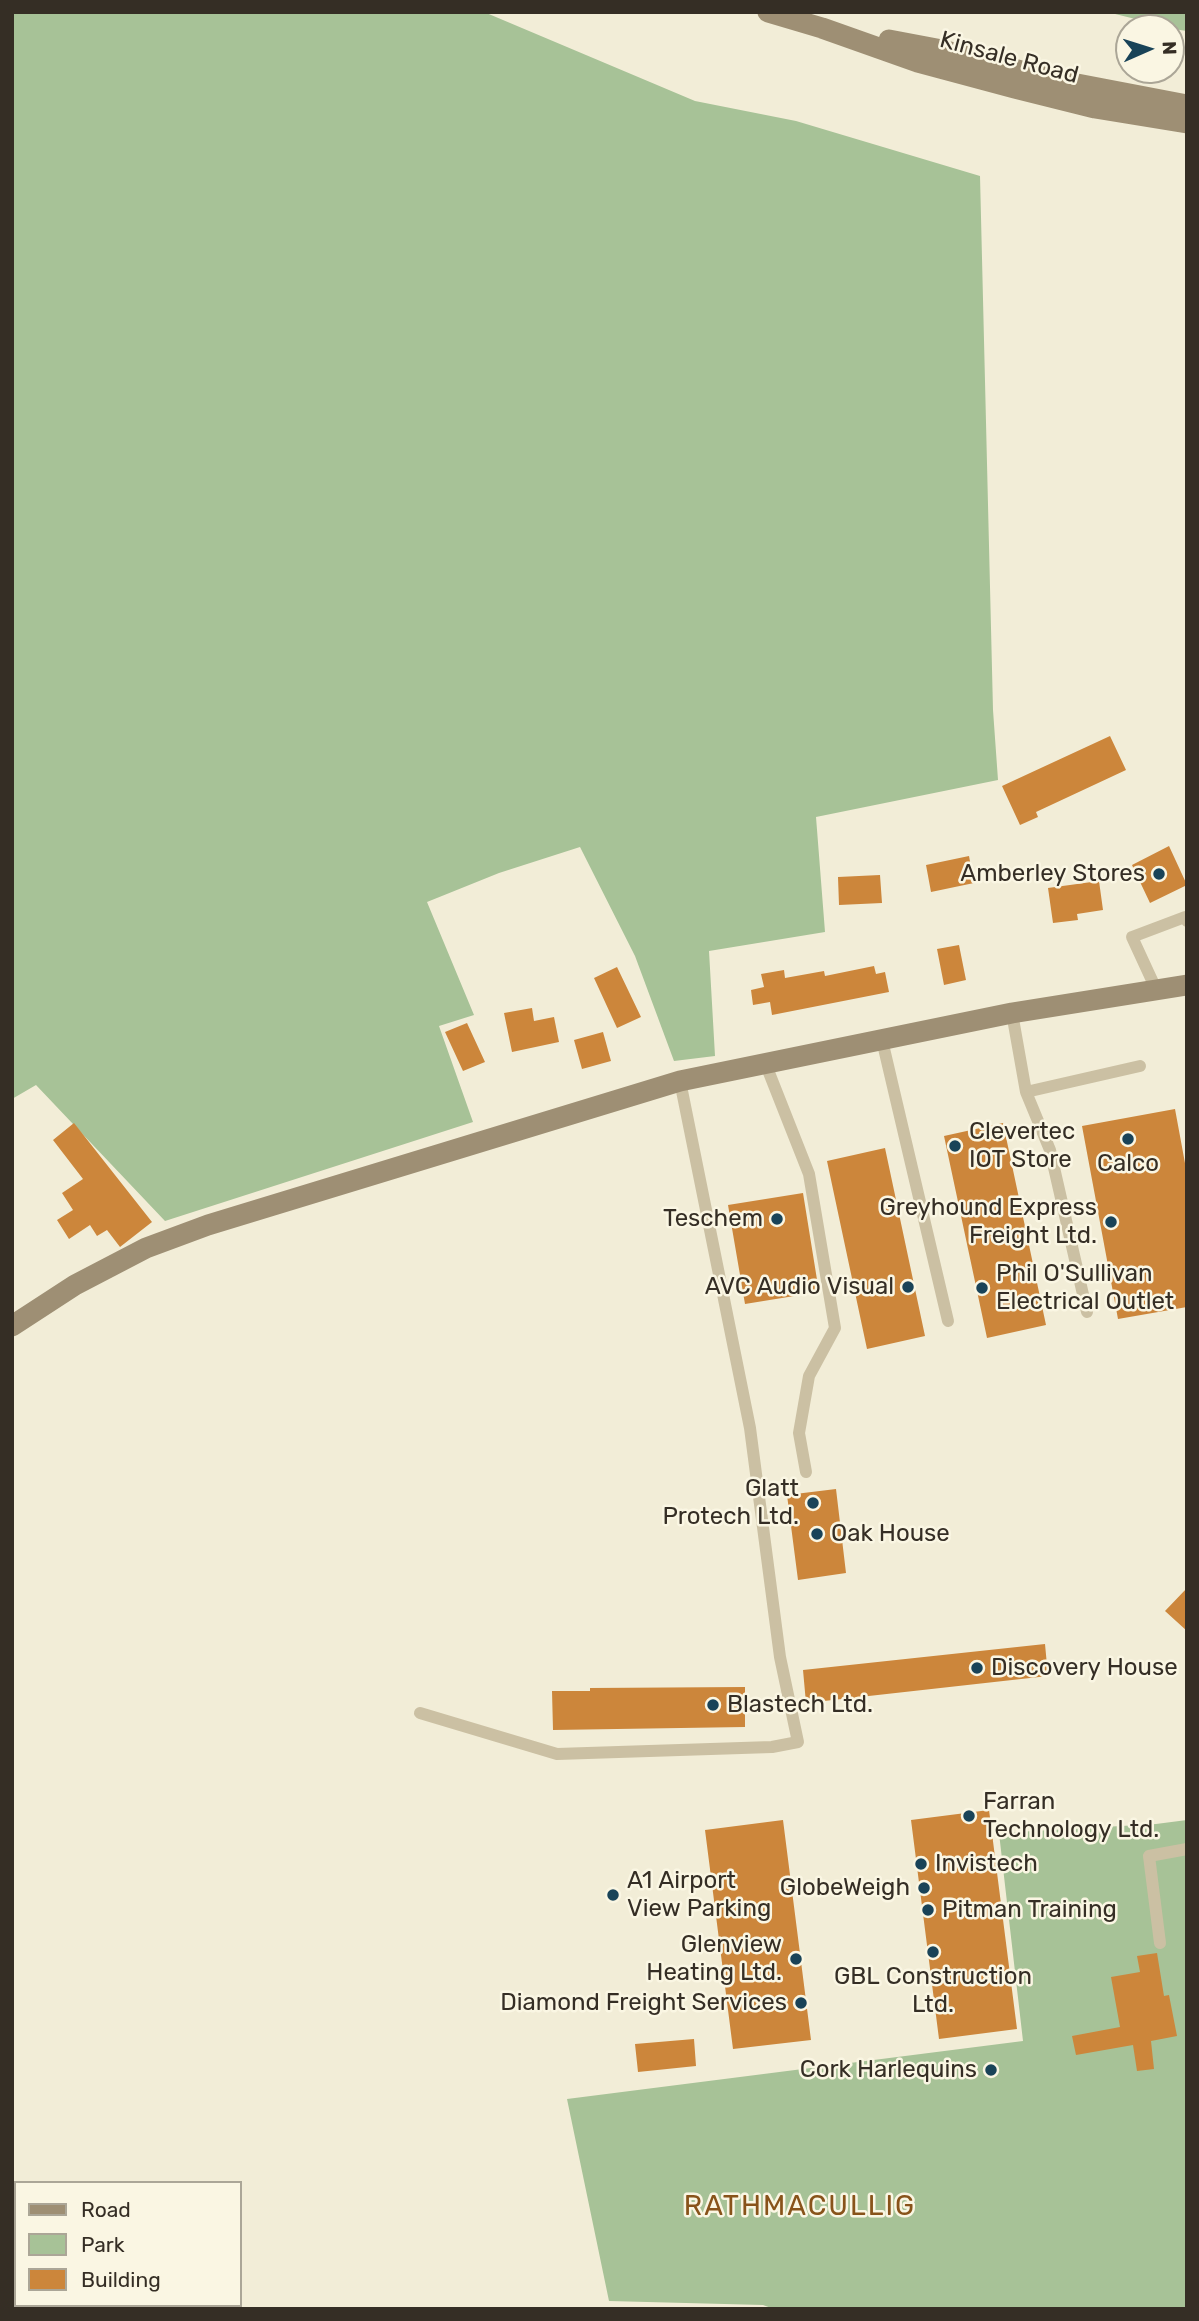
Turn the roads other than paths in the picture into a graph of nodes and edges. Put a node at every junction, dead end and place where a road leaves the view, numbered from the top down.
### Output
1 (768, 12) edge
2 (822, 28) junction
3 (1187, 105) edge
4 (1187, 123) edge
5 (1187, 921) edge
6 (1187, 985) edge
7 (1156, 989) junction
8 (1012, 1013) junction
9 (882, 1040) junction
10 (766, 1065) junction
11 (1140, 1066) dead end
12 (680, 1082) junction
13 (1026, 1091) junction
14 (1087, 1312) dead end
15 (948, 1321) dead end
16 (12, 1326) edge
17 (806, 1472) dead end
18 (420, 1713) dead end
19 (1187, 1849) edge
20 (1160, 1943) dead end

1 - 2 street, Kinsale Road
2 - 3 street, Kinsale Road
2 - 4 street, Kinsale Road
5 - 7 lane
6 - 7 street
7 - 8 street
8 - 9 street
8 - 13 lane
9 - 10 street
9 - 15 lane
10 - 12 street
10 - 17 lane
11 - 13 lane
12 - 16 street
12 - 18 lane
13 - 14 lane
19 - 20 lane

